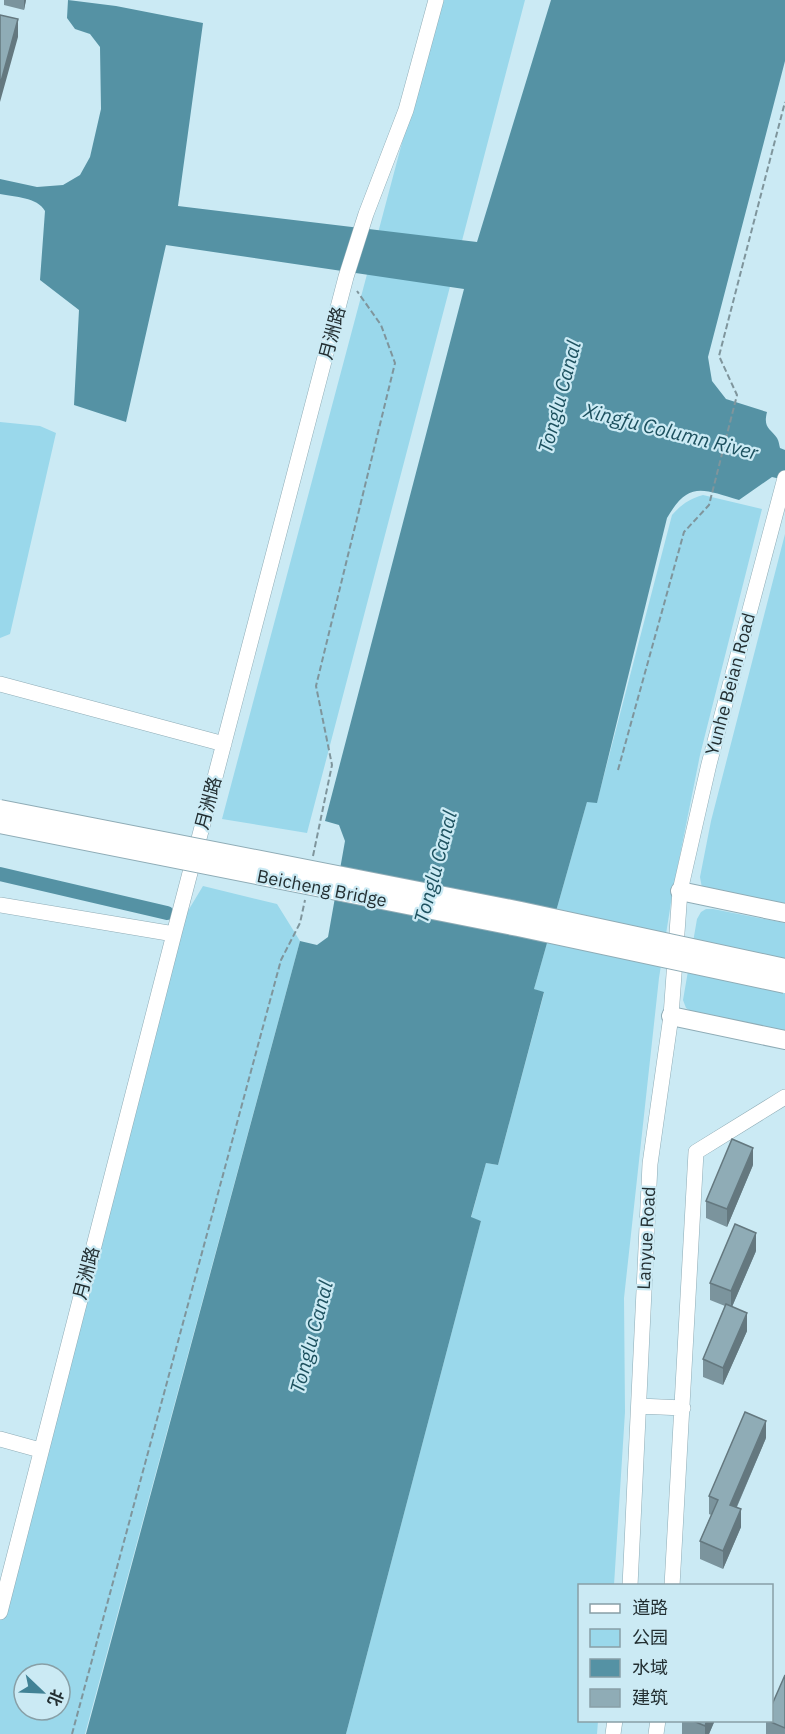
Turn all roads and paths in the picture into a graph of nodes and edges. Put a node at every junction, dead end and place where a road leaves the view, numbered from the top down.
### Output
1 (436, 0) edge
2 (785, 102) edge
3 (346, 277) junction
4 (785, 478) edge
5 (0, 684) edge
6 (224, 744) junction
7 (618, 770) dead end
8 (0, 809) edge
9 (0, 824) edge
10 (314, 855) dead end
11 (680, 891) junction
12 (304, 900) dead end
13 (0, 905) edge
14 (785, 913) edge
15 (174, 934) junction
16 (785, 968) edge
17 (785, 984) edge
18 (671, 1016) junction
19 (785, 1040) edge
20 (785, 1097) edge
21 (639, 1406) junction
22 (683, 1408) junction
23 (0, 1439) edge
24 (40, 1450) junction
25 (630, 1584) edge
26 (672, 1584) edge
27 (0, 1612) edge
28 (72, 1734) edge

1 - 3 street, 月洲路
2 - 7 path
3 - 6 street, 月洲路
3 - 10 path
4 - 11 street, Yunhe Beian Road
5 - 6 street
6 - 15 street, 月洲路
8 - 16 main road, Beicheng Bridge, bridge
9 - 17 main road, Beicheng Bridge, bridge
11 - 14 main road
11 - 18 street, Lanyue Road
12 - 28 path
13 - 15 street
15 - 24 street, 月洲路
18 - 19 main road
18 - 21 street, Lanyue Road
20 - 22 street
21 - 22 street
21 - 25 street, Lanyue Road
22 - 26 street
23 - 24 street
24 - 27 street, 月洲路

